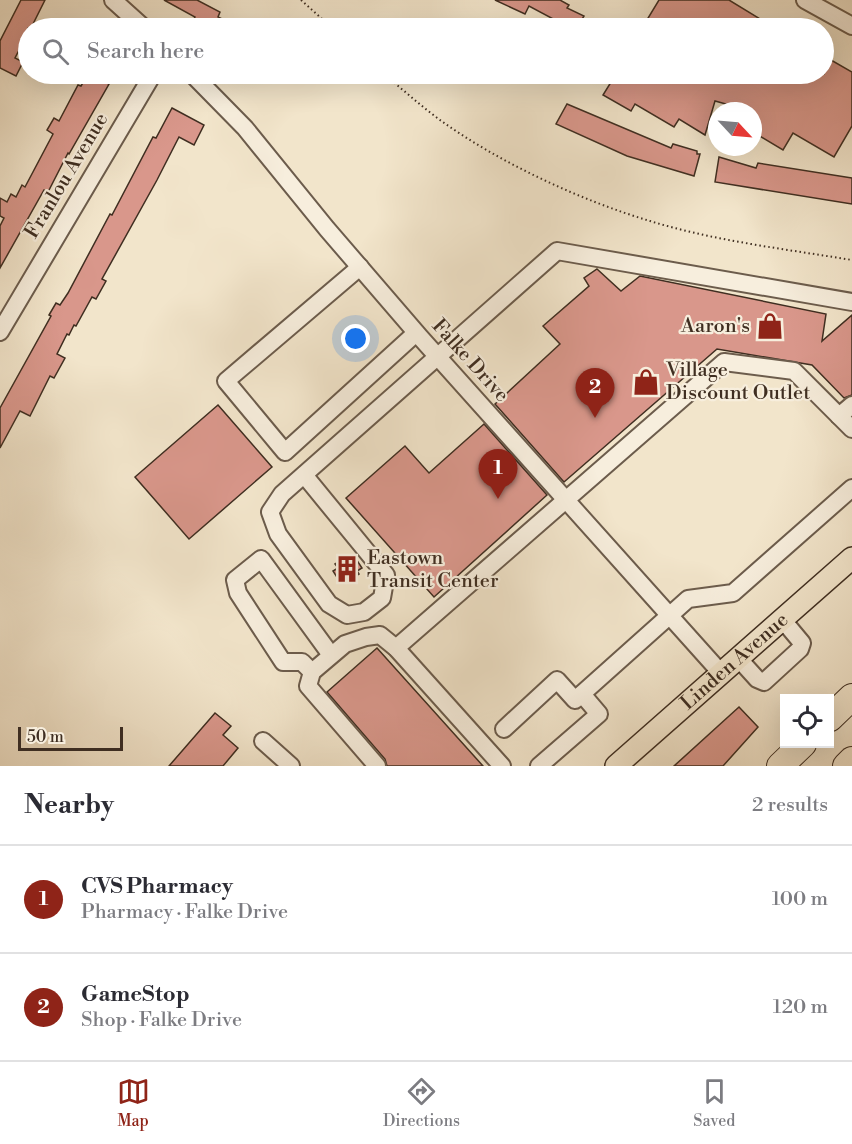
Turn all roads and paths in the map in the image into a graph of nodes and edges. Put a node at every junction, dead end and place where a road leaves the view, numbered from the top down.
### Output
1 (113, 0) edge
2 (301, 0) edge
3 (805, 0) edge
4 (133, 18) edge
5 (321, 18) edge
6 (852, 26) edge
7 (147, 84) edge
8 (202, 84) edge
9 (396, 84) edge
10 (852, 260) edge
11 (360, 267) junction
12 (852, 302) edge
13 (0, 332) edge
14 (416, 333) junction
15 (438, 357) junction
16 (852, 405) edge
17 (839, 416) junction
18 (852, 429) edge
19 (305, 476) junction
20 (852, 488) edge
21 (565, 500) junction
22 (852, 558) edge
23 (668, 616) junction
24 (782, 619) junction
25 (396, 648) junction
26 (331, 656) junction
27 (738, 658) junction
28 (312, 672) junction
29 (721, 673) junction
30 (582, 694) junction
31 (852, 696) edge
32 (834, 714) edge
33 (504, 729) dead end
34 (263, 741) dead end
35 (799, 748) edge
36 (852, 761) edge
37 (291, 766) edge
38 (376, 766) edge
39 (502, 766) edge
40 (539, 766) edge
41 (616, 766) edge
42 (780, 766) edge
43 (847, 766) edge

1 - 4 street
2 - 5 path
3 - 6 street
7 - 13 street, Franlou Avenue
8 - 11 street, Falke Drive
9 - 10 path
11 - 14 street, Falke Drive
11 - 14 street
12 - 15 street
14 - 15 street, Falke Drive
15 - 19 street
15 - 21 street, Falke Drive
16 - 17 street
17 - 18 street
17 - 21 street
19 - 19 street
20 - 23 street
21 - 23 street, Falke Drive
21 - 25 street
22 - 24 main road, Linden Avenue
23 - 29 street, Falke Drive
23 - 30 street
24 - 27 main road, Linden Avenue
24 - 27 street
25 - 26 street
25 - 39 street
26 - 28 street
26 - 28 street
27 - 29 main road, Linden Avenue
28 - 38 street
29 - 41 main road, Linden Avenue
30 - 33 street
30 - 40 street
31 - 32 highway
34 - 37 street
35 - 42 highway
36 - 43 highway

